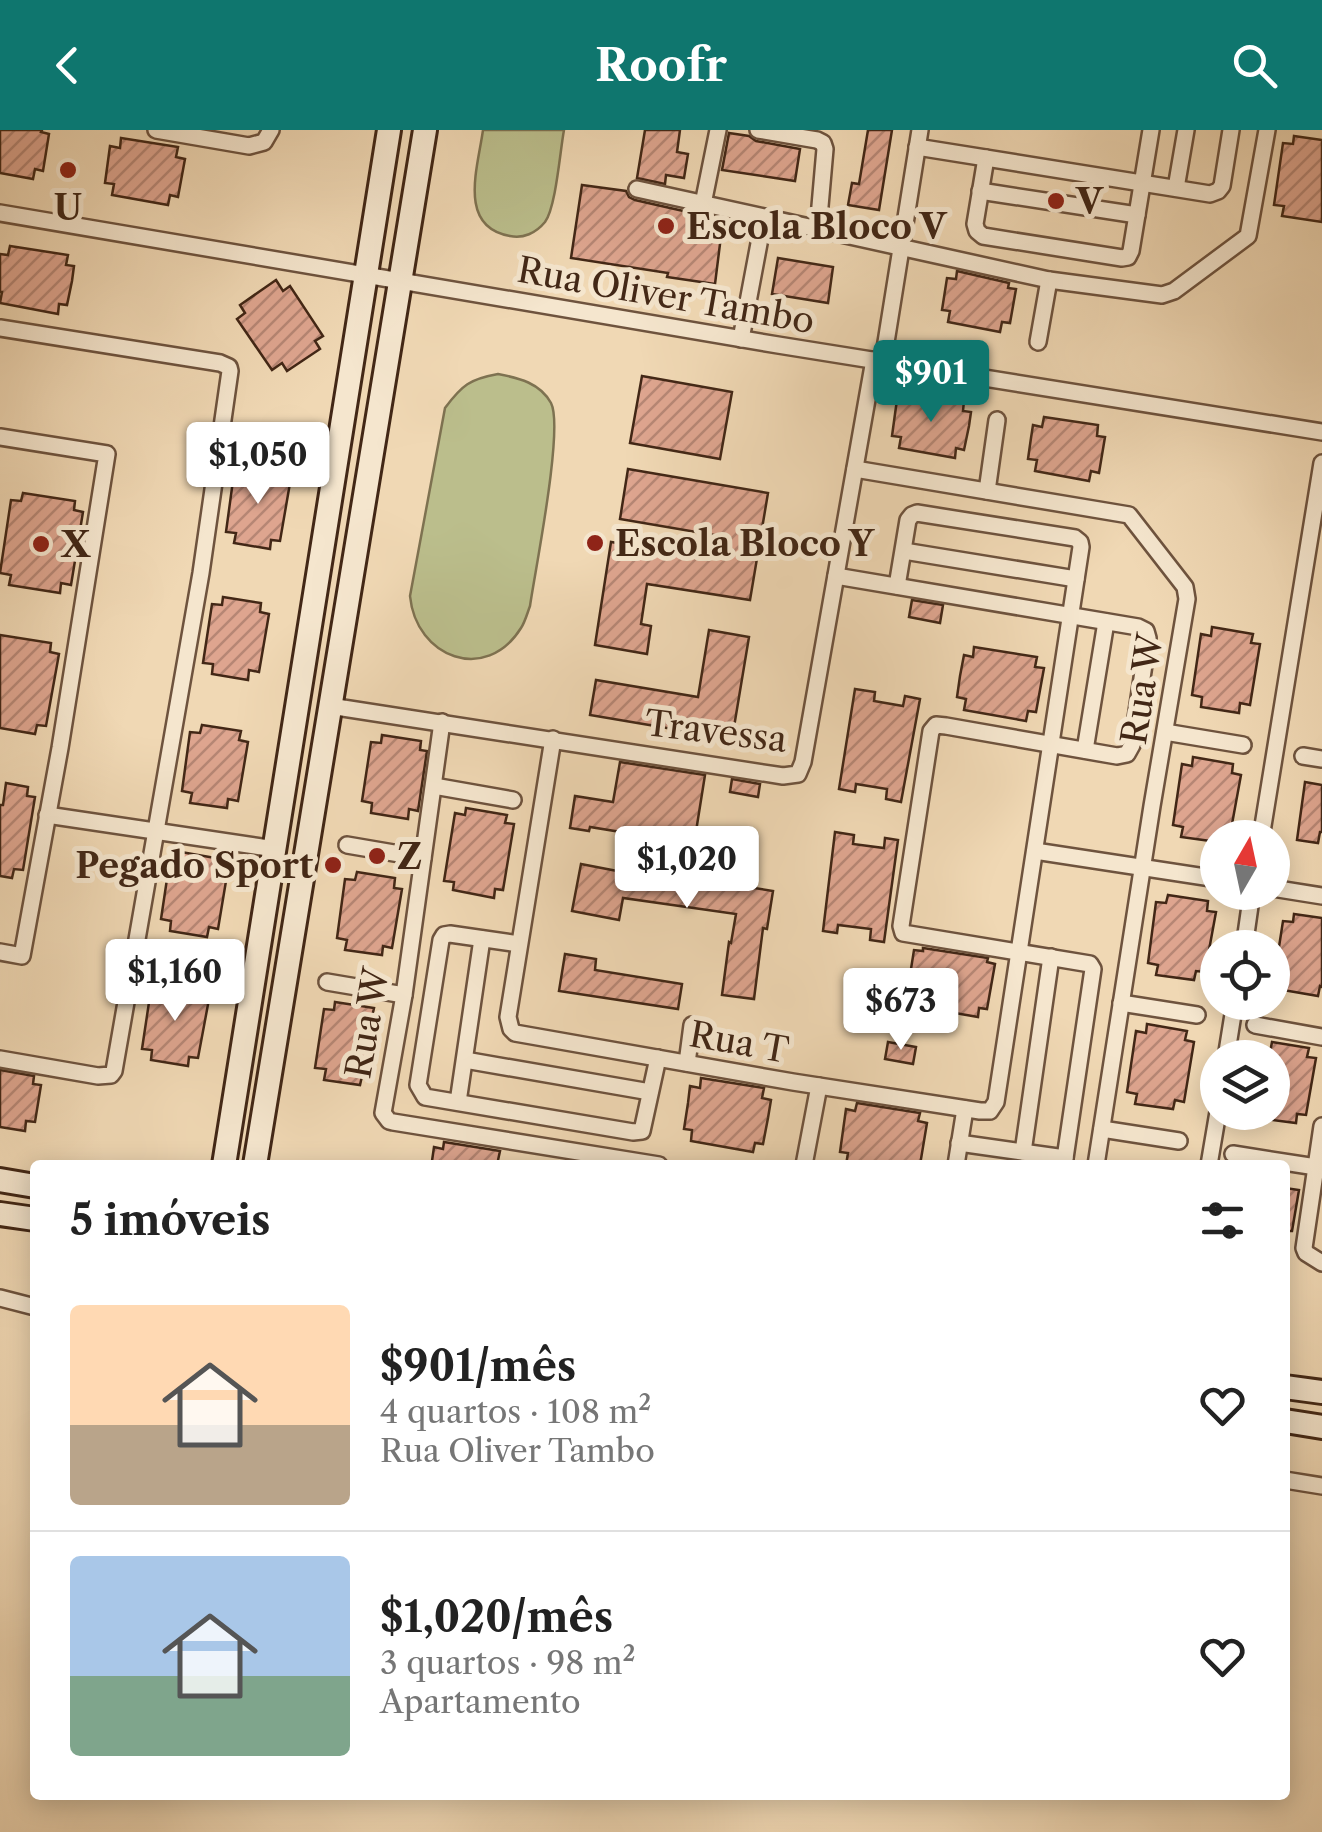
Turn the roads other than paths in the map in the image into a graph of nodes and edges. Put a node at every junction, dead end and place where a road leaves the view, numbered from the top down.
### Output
1 (156, 130) edge
2 (271, 130) edge
3 (390, 130) edge
4 (425, 130) edge
5 (718, 130) edge
6 (758, 130) edge
7 (1151, 130) edge
8 (1186, 130) edge
9 (1231, 130) edge
10 (1266, 130) edge
11 (918, 138) edge
12 (986, 158) junction
13 (1142, 181) junction
14 (1176, 188) junction
15 (636, 189) dead end
16 (980, 191) junction
17 (703, 204) junction
18 (0, 213) edge
19 (1137, 215) junction
20 (764, 217) junction
21 (818, 229) junction
22 (902, 248) junction
23 (366, 274) junction
24 (1049, 280) junction
25 (400, 281) junction
26 (0, 328) edge
27 (741, 339) junction
28 (1038, 342) dead end
29 (878, 361) junction
30 (997, 420) dead end
31 (1322, 432) edge
32 (0, 437) edge
33 (1322, 463) edge
34 (856, 469) junction
35 (986, 491) junction
36 (904, 551) junction
37 (836, 576) junction
38 (1076, 579) junction
39 (897, 586) junction
40 (1071, 616) junction
41 (1106, 622) junction
42 (330, 706) junction
43 (442, 722) junction
44 (1166, 732) junction
45 (553, 739) junction
46 (1052, 745) junction
47 (1243, 745) dead end
48 (1085, 750) junction
49 (1303, 756) dead end
50 (1322, 759) edge
51 (434, 786) junction
52 (513, 800) dead end
53 (47, 815) junction
54 (1264, 820) edge
55 (156, 832) junction
56 (346, 845) dead end
57 (274, 849) junction
58 (1035, 851) junction
59 (423, 858) junction
60 (1142, 866) junction
61 (1200, 876) edge
62 (1290, 891) edge
63 (1322, 896) edge
64 (482, 939) junction
65 (519, 944) junction
66 (0, 952) edge
67 (1020, 953) junction
68 (1051, 958) junction
69 (327, 982) dead end
70 (404, 995) junction
71 (1121, 1002) junction
72 (1197, 1014) dead end
73 (1255, 1025) dead end
74 (692, 1026) dead end
75 (1322, 1036) edge
76 (658, 1058) junction
77 (0, 1059) edge
78 (465, 1060) junction
79 (687, 1063) junction
80 (819, 1086) junction
81 (650, 1092) junction
82 (458, 1102) junction
83 (966, 1109) junction
84 (1322, 1126) edge
85 (1102, 1128) junction
86 (1215, 1130) edge
87 (1179, 1141) dead end
88 (959, 1143) junction
89 (536, 1145) junction
90 (1023, 1152) junction
91 (1234, 1154) dead end
92 (226, 1160) edge
93 (256, 1160) edge
94 (533, 1160) edge
95 (628, 1160) edge
96 (805, 1160) edge
97 (957, 1160) edge
98 (1059, 1160) edge
99 (1064, 1160) edge
100 (1097, 1160) edge
101 (1210, 1160) edge
102 (1272, 1160) edge
103 (1290, 1163) edge
104 (1316, 1167) junction
105 (0, 1180) edge
106 (30, 1185) edge
107 (0, 1214) edge
108 (30, 1218) edge
109 (1322, 1263) edge
110 (0, 1298) edge
111 (30, 1307) edge
112 (1290, 1388) edge
113 (1322, 1392) edge
114 (1290, 1422) edge
115 (1322, 1427) edge
116 (1290, 1481) edge
117 (1322, 1486) edge

1 - 2 street
3 - 23 street
4 - 25 street
5 - 17 street
6 - 21 street
7 - 13 street
8 - 14 street
9 - 14 street
10 - 24 street
11 - 12 street
11 - 22 street, Travessa
12 - 13 street
12 - 16 street
13 - 14 street
13 - 19 street
15 - 17 street
16 - 19 street
16 - 19 street
17 - 20 street
18 - 23 street, Rua Oliver Tambo
20 - 21 street
20 - 27 street
21 - 22 street
22 - 24 street
22 - 29 street, Travessa
23 - 25 street, Rua Oliver Tambo
23 - 57 street
24 - 28 street
25 - 27 street, Rua Oliver Tambo
25 - 42 street
26 - 55 street
27 - 29 street, Rua Oliver Tambo
29 - 31 street, Rua Oliver Tambo
29 - 34 street, Travessa
30 - 35 street
32 - 53 street
33 - 54 street
34 - 35 street, Rua W
34 - 37 street, Travessa
35 - 44 street, Rua W
36 - 38 street
36 - 38 street
36 - 39 street
37 - 39 street
37 - 45 street, Travessa
38 - 40 street
39 - 40 street
40 - 41 street
40 - 46 street
41 - 48 street
41 - 48 street
42 - 43 street, Travessa
42 - 93 street
43 - 45 street, Travessa
43 - 51 street, Rua W
44 - 47 street
44 - 60 street, Rua W
45 - 65 street, Rua T
46 - 48 street
46 - 58 street
46 - 67 street
49 - 50 street
51 - 52 street
51 - 59 street, Rua W
53 - 55 street
53 - 66 street
55 - 57 street
55 - 77 street
56 - 59 street
57 - 92 street
58 - 60 street
58 - 67 street
59 - 70 street, Rua W
60 - 61 street
60 - 71 street, Rua W
62 - 63 street
64 - 65 street
64 - 78 street
64 - 82 street
65 - 76 street, Rua T
67 - 68 street
67 - 83 street
68 - 90 street
68 - 99 street
69 - 70 street
70 - 89 street, Rua W
71 - 72 street
71 - 85 street, Rua W
73 - 75 street
74 - 79 street
76 - 79 street, Rua T
76 - 81 street
78 - 81 street
78 - 82 street
79 - 80 street, Rua T
80 - 83 street, Rua T
80 - 96 street
81 - 82 street
83 - 88 street
84 - 104 street
85 - 87 street
85 - 100 street, Rua W
86 - 101 street
88 - 90 street
88 - 97 street
89 - 94 street
89 - 95 street, Rua W
90 - 98 street
91 - 102 street
103 - 104 street
104 - 109 street
105 - 106 street
107 - 108 street
110 - 111 street
112 - 113 street
114 - 115 street
116 - 117 street

